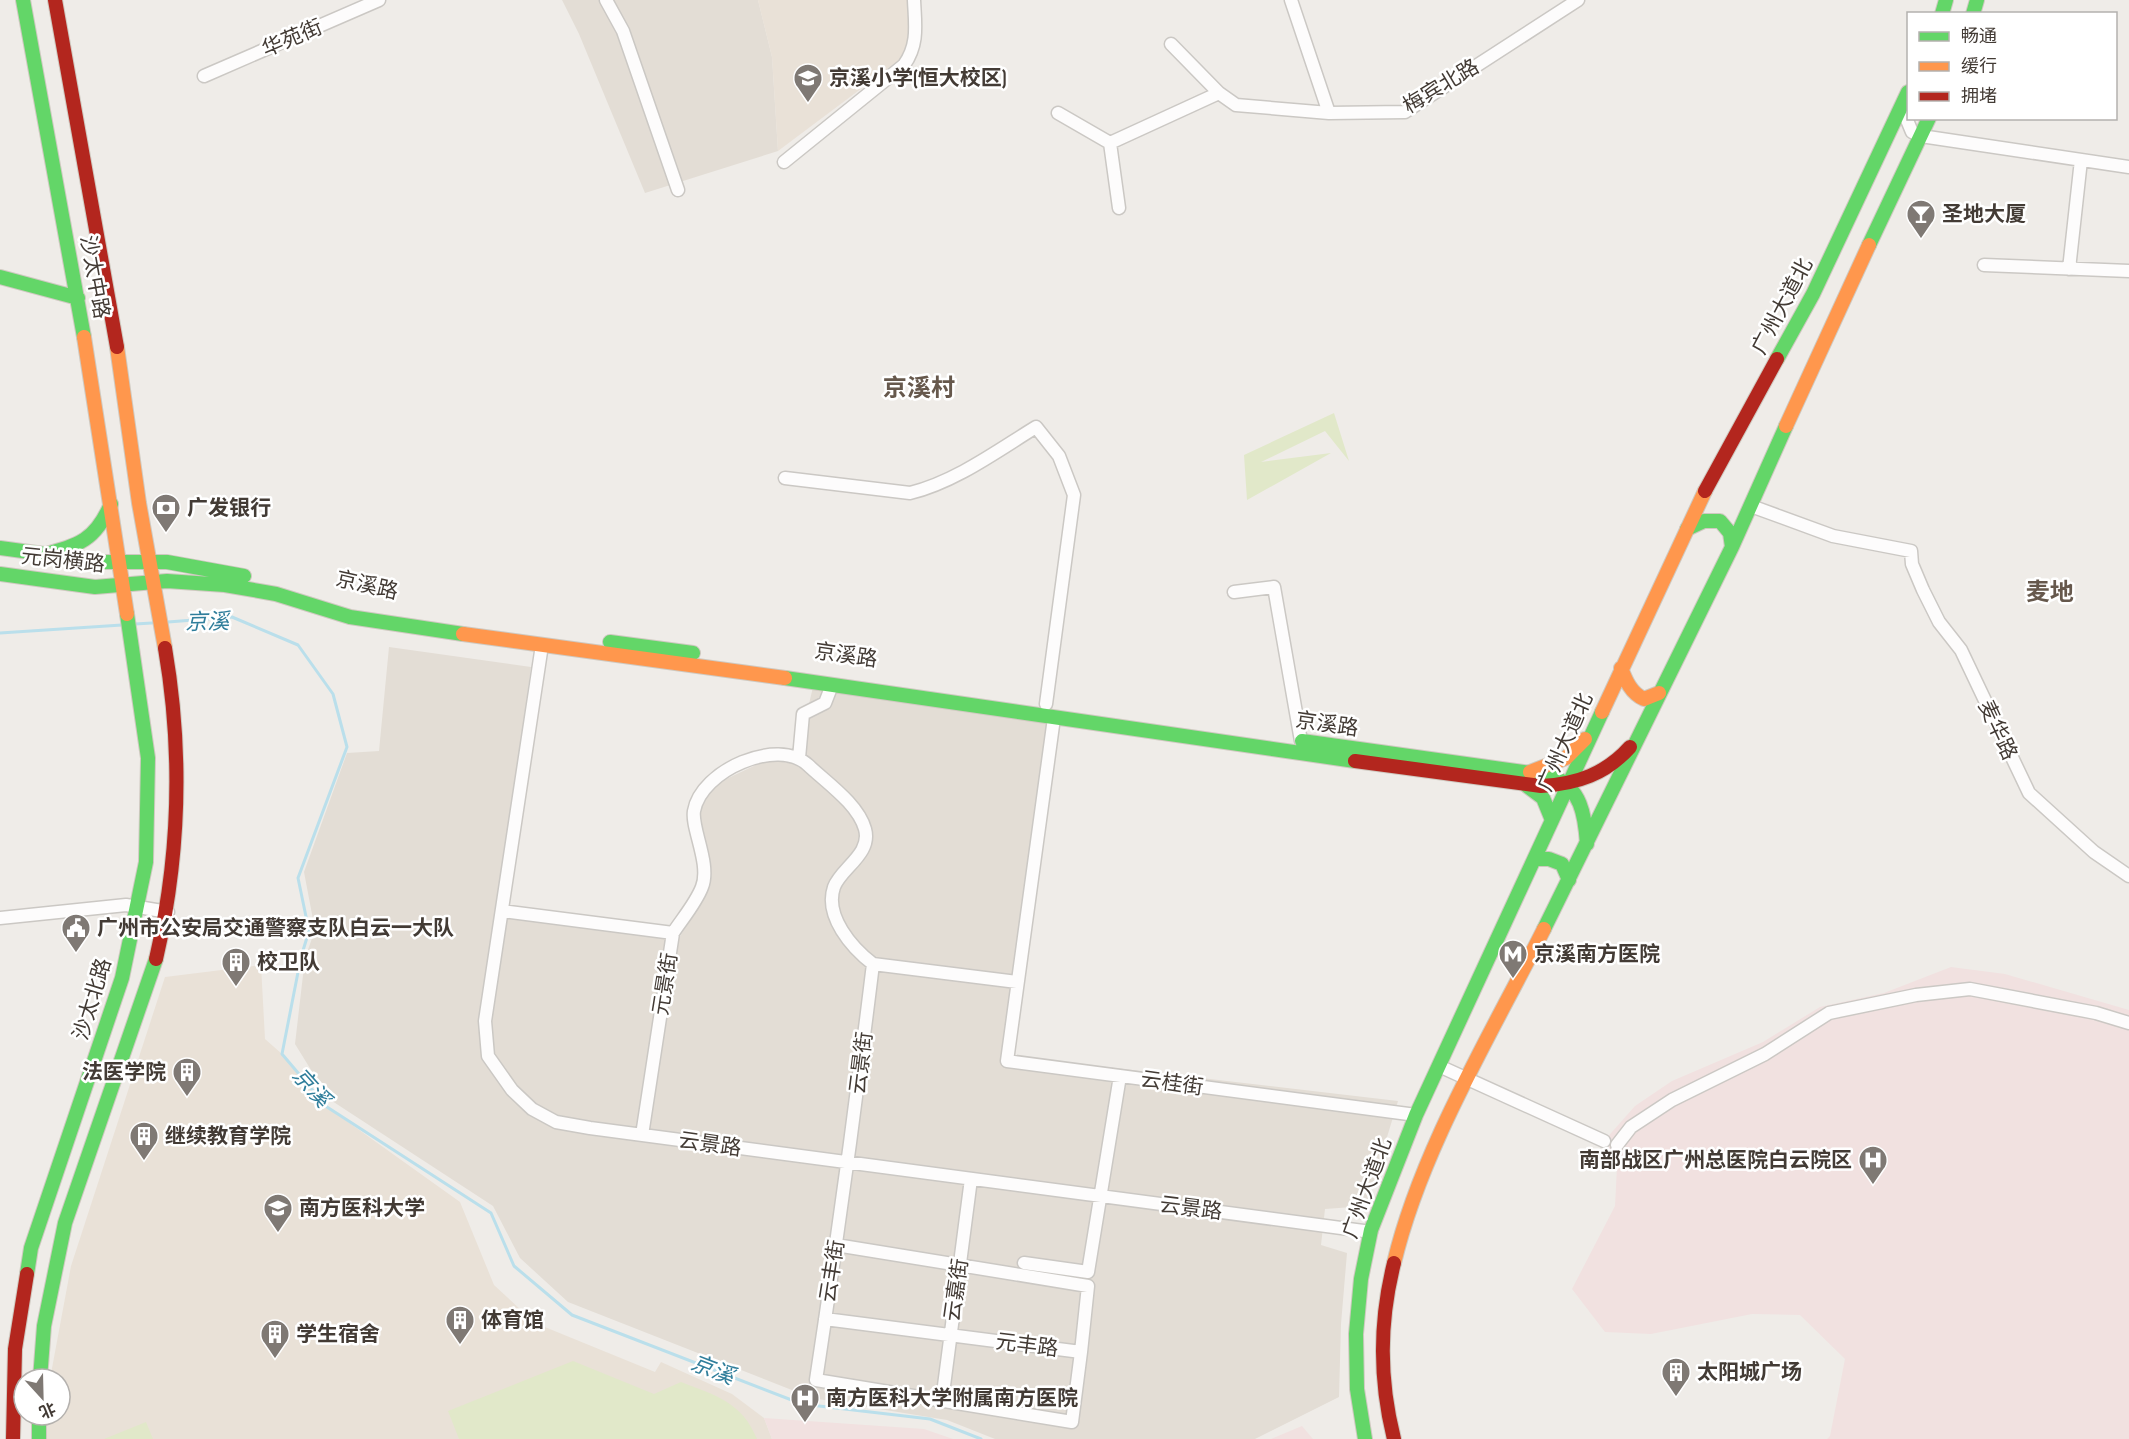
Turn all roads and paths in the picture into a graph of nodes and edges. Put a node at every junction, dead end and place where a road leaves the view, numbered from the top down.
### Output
1 (23, 0) edge
2 (55, 0) edge
3 (379, 0) edge
4 (606, 0) edge
5 (914, 0) edge
6 (1291, 0) edge
7 (1578, 0) edge
8 (1171, 44) dead end
9 (204, 76) dead end
10 (1219, 93) junction
11 (1907, 94) edge
12 (1902, 107) junction
13 (1058, 113) dead end
14 (1329, 113) junction
15 (1907, 120) edge
16 (1907, 120) edge
17 (1928, 120) edge
18 (1921, 136) junction
19 (1110, 143) junction
20 (2081, 160) junction
21 (784, 162) dead end
22 (2129, 166) edge
23 (678, 190) dead end
24 (1119, 208) dead end
25 (1984, 265) dead end
26 (2070, 269) junction
27 (2129, 272) edge
28 (0, 277) edge
29 (78, 298) junction
30 (785, 478) dead end
31 (111, 504) junction
32 (1751, 506) junction
33 (1687, 529) junction
34 (1732, 547) junction
35 (0, 548) edge
36 (42, 555) junction
37 (149, 561) junction
38 (118, 562) junction
39 (0, 574) edge
40 (153, 582) junction
41 (122, 586) junction
42 (1234, 592) dead end
43 (542, 645) junction
44 (1621, 668) junction
45 (832, 685) junction
46 (1659, 693) junction
47 (1046, 704) junction
48 (1054, 718) junction
49 (1597, 724) junction
50 (1640, 735) junction
51 (1301, 741) junction
52 (799, 758) junction
53 (1530, 771) junction
54 (1569, 785) junction
55 (1527, 786) junction
56 (1552, 820) junction
57 (1587, 844) junction
58 (1535, 859) junction
59 (2129, 876) edge
60 (1569, 880) junction
61 (138, 906) junction
62 (502, 911) junction
63 (168, 912) junction
64 (0, 918) edge
65 (673, 933) junction
66 (873, 964) junction
67 (1017, 982) junction
68 (2129, 1023) edge
69 (1439, 1066) junction
70 (1120, 1076) junction
71 (1469, 1078) junction
72 (1416, 1115) junction
73 (642, 1135) junction
74 (1604, 1141) dead end
75 (1617, 1145) dead end
76 (849, 1162) junction
77 (971, 1179) junction
78 (1100, 1196) junction
79 (1371, 1232) junction
80 (836, 1245) junction
81 (1024, 1263) dead end
82 (959, 1266) junction
83 (825, 1319) junction
84 (950, 1335) junction
85 (1081, 1352) junction
86 (40, 1367) edge
87 (816, 1380) joint
88 (942, 1401) junction
89 (13, 1439) edge
90 (1365, 1439) edge
91 (1394, 1439) edge

1 - 29 main road, 沙太中路
2 - 37 main road, 沙太中路
3 - 9 street, 华苑街
4 - 23 street
5 - 21 street
6 - 14 street
7 - 14 street, 梅宾北路
8 - 10 street, 梅宾北路
10 - 14 street, 梅宾北路
10 - 19 street
11 - 12 main road, 广州大道北
12 - 15 street
12 - 33 main road, 广州大道北
13 - 19 street
16 - 18 street
17 - 18 main road
18 - 20 street
18 - 32 main road
19 - 24 street
20 - 22 street
20 - 26 street
25 - 26 street
26 - 27 street
28 - 29 main road
29 - 31 main road, 沙太中路
30 - 47 street
31 - 36 main road
31 - 38 main road, 沙太中路
32 - 34 main road
32 - 59 street, 麦华路
33 - 34 main road
33 - 44 main road, 广州大道北
34 - 46 main road
35 - 36 main road, 元岗横路
36 - 38 main road, 元岗横路
37 - 38 main road, 京溪路
37 - 40 main road
37 - 47 main road, 京溪路
38 - 41 main road, 沙太北路
39 - 41 main road, 元岗横路
40 - 41 main road, 京溪路
40 - 43 main road, 京溪路
40 - 63 main road
41 - 61 main road, 沙太北路
42 - 51 street
43 - 45 main road, 京溪路
43 - 62 street, 云景路
44 - 46 main road
44 - 49 main road, 广州大道北
45 - 48 main road, 京溪路
45 - 52 street
46 - 50 main road
47 - 51 main road, 京溪路
48 - 55 main road, 京溪路
48 - 67 street, 云桂街
49 - 53 main road
49 - 54 main road, 广州大道北
50 - 54 main road, 京溪路
50 - 57 main road
51 - 53 main road, 京溪路
52 - 65 street
52 - 66 street
53 - 54 main road, 京溪路
54 - 55 main road, 京溪路
54 - 56 main road, 广州大道北
54 - 57 main road
55 - 56 main road
56 - 58 main road, 广州大道北
57 - 60 main road
58 - 60 main road
58 - 69 main road, 广州大道北
60 - 71 main road
61 - 63 street
61 - 64 street
61 - 89 main road, 沙太北路
62 - 65 street, 元景街
62 - 73 street, 云景路
63 - 86 main road
65 - 73 street, 元景街
66 - 67 street
66 - 76 street, 云景街
67 - 70 street, 云桂街
68 - 75 street
69 - 71 street
69 - 72 main road, 广州大道北
70 - 72 street, 云桂街
70 - 78 street
71 - 74 street
71 - 91 main road
72 - 79 main road, 广州大道北
73 - 76 street, 云景路
76 - 77 street, 云景路
76 - 80 street, 云丰街
77 - 78 street, 云景路
77 - 82 street, 云嘉街
78 - 79 street, 云景路
78 - 81 street
79 - 90 main road, 广州大道北
80 - 82 street
80 - 83 street, 云丰街
82 - 84 street, 云嘉街
82 - 85 street
83 - 84 street, 元丰路
83 - 87 street, 云丰街
84 - 85 street, 元丰路
84 - 88 street, 云嘉街
85 - 88 street, 元丰路
87 - 88 street, 元丰路

